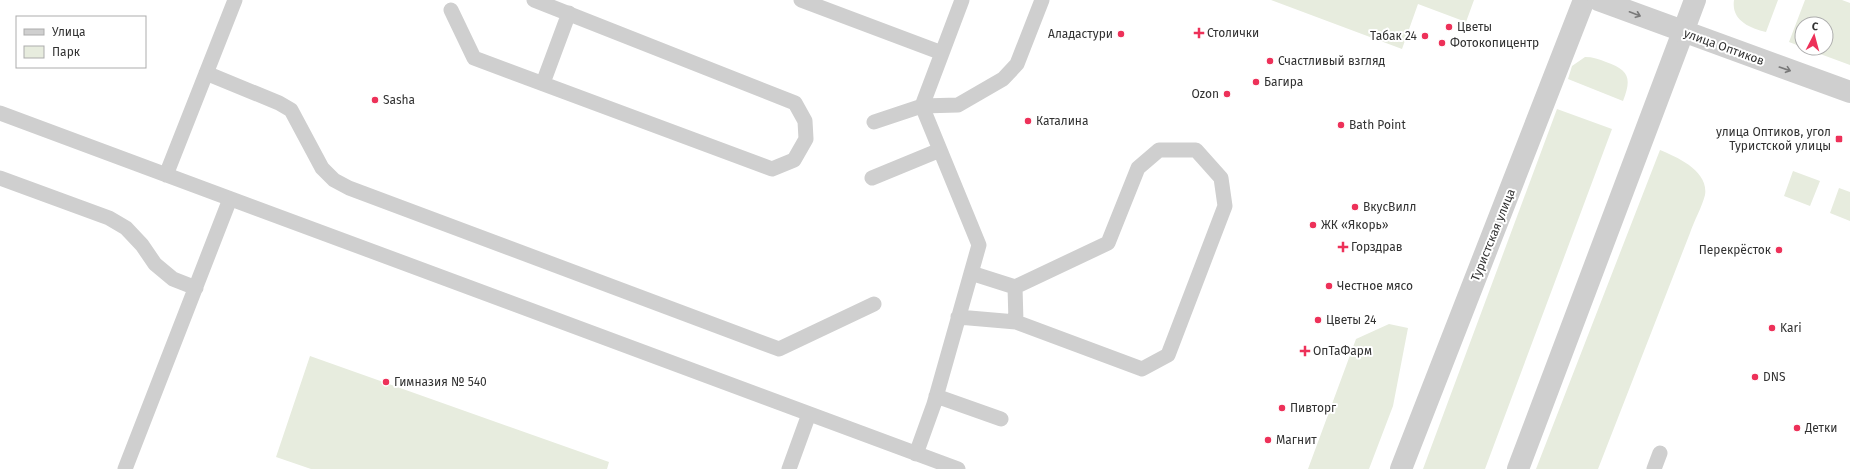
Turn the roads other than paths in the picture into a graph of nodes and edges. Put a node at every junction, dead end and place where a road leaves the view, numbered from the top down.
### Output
1 (235, 0) edge
2 (534, 0) edge
3 (801, 0) edge
4 (962, 0) edge
5 (1042, 0) edge
6 (1584, 0) edge
7 (1598, 0) edge
8 (1695, 0) edge
9 (451, 10) dead end
10 (569, 14) junction
11 (1683, 32) junction
12 (942, 53) junction
13 (206, 73) junction
14 (543, 83) junction
15 (1850, 92) edge
16 (922, 106) junction
17 (0, 113) edge
18 (874, 122) dead end
19 (940, 150) junction
20 (166, 175) junction
21 (0, 178) edge
22 (872, 178) dead end
23 (230, 199) junction
24 (971, 273) junction
25 (1015, 287) junction
26 (196, 288) junction
27 (874, 304) dead end
28 (958, 317) junction
29 (1016, 322) junction
30 (936, 396) junction
31 (809, 414) junction
32 (1001, 419) dead end
33 (1660, 453) dead end
34 (916, 454) junction
35 (125, 469) edge
36 (788, 469) edge
37 (956, 469) edge
38 (1400, 469) edge
39 (1518, 469) edge
40 (1654, 469) edge

1 - 13 lane
2 - 10 lane
3 - 12 lane
4 - 12 lane
5 - 16 lane
6 - 38 street, Туристская улица
7 -> 11 street, улица Оптиков
8 - 11 street
9 - 14 lane
10 - 14 lane
10 - 14 lane
11 -> 15 street, улица Оптиков
11 - 39 street
12 - 16 lane
13 - 20 lane
13 - 27 lane
16 - 18 lane
16 - 19 lane
17 - 20 lane
19 - 22 lane
19 - 24 lane
20 - 23 lane
21 - 26 lane
23 - 26 lane
23 - 31 lane
24 - 25 lane
24 - 28 lane
25 - 29 lane
25 - 29 lane
26 - 35 lane
28 - 29 lane
28 - 30 lane
30 - 32 lane
30 - 34 lane
31 - 34 lane
31 - 36 lane
33 - 40 lane
34 - 37 lane

